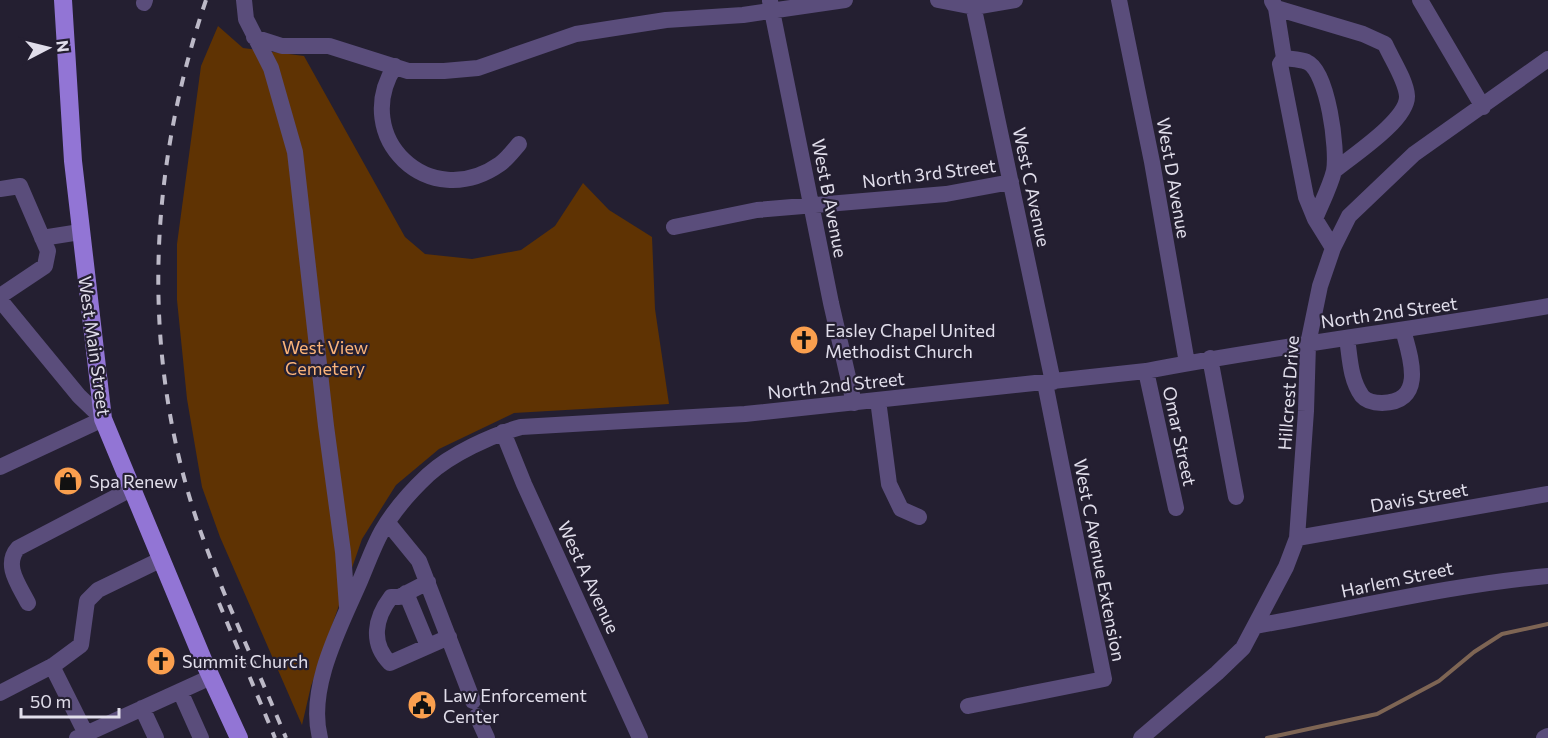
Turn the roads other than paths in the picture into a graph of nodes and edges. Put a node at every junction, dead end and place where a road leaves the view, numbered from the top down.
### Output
1 (63, 0) edge
2 (244, 0) edge
3 (845, 0) edge
4 (938, 0) edge
5 (1015, 0) edge
6 (1119, 0) edge
7 (1420, 0) edge
8 (973, 4) edge
9 (1274, 4) edge
10 (771, 5) edge
11 (254, 37) junction
12 (1284, 58) junction
13 (1548, 59) edge
14 (395, 66) junction
15 (1483, 107) junction
16 (519, 144) dead end
17 (1334, 171) junction
18 (1011, 182) junction
19 (0, 189) edge
20 (812, 207) junction
21 (1315, 219) junction
22 (674, 227) dead end
23 (80, 232) junction
24 (42, 238) junction
25 (1333, 248) junction
26 (0, 298) edge
27 (1548, 306) edge
28 (1403, 330) junction
29 (1347, 338) junction
30 (1308, 344) junction
31 (1210, 358) junction
32 (1187, 363) junction
33 (1146, 372) junction
34 (1049, 382) junction
35 (878, 400) junction
36 (854, 403) junction
37 (103, 419) junction
38 (504, 432) junction
39 (0, 467) edge
40 (133, 488) junction
41 (1548, 494) edge
42 (1236, 497) dead end
43 (1176, 508) dead end
44 (919, 516) dead end
45 (388, 523) junction
46 (1296, 538) junction
47 (162, 559) junction
48 (1548, 576) edge
49 (428, 582) junction
50 (406, 594) junction
51 (28, 603) dead end
52 (347, 611) junction
53 (1256, 626) junction
54 (449, 636) junction
55 (428, 646) junction
56 (52, 666) junction
57 (211, 677) junction
58 (180, 691) junction
59 (0, 693) edge
60 (968, 706) dead end
61 (142, 708) junction
62 (82, 736) edge
63 (156, 738) edge
64 (201, 738) edge
65 (239, 738) edge
66 (320, 738) edge
67 (487, 738) edge
68 (640, 738) edge
69 (1140, 738) edge

1 - 23 main road, West Main Street
2 - 11 street
3 - 10 street
4 - 8 street
5 - 8 street
6 - 32 street, West D Avenue
7 - 15 street
8 - 18 street, West C Avenue
9 - 12 street
9 - 17 street
10 - 14 street
10 - 20 street, West B Avenue
11 - 14 street
11 - 52 street
12 - 17 street
12 - 21 street
13 - 15 street, Hillcrest Drive
14 - 16 street
15 - 25 street, Hillcrest Drive
17 - 21 street
18 - 20 street, North 3rd Street
18 - 34 street, West C Avenue
19 - 24 street
20 - 22 street, North 3rd Street
20 - 36 street, West B Avenue
21 - 25 street
23 - 24 street
23 - 37 main road, West Main Street
24 - 26 street
25 - 30 street, Hillcrest Drive
26 - 37 street
27 - 28 street, North 2nd Street
28 - 29 street, North 2nd Street
28 - 29 street
29 - 30 street, North 2nd Street
30 - 31 street, North 2nd Street
30 - 46 street, Hillcrest Drive
31 - 32 street, North 2nd Street
31 - 42 street
32 - 33 street, North 2nd Street
33 - 34 street, North 2nd Street
33 - 43 street, Omar Street
34 - 35 street, North 2nd Street
34 - 60 street, West C Avenue Extension
35 - 36 street, North 2nd Street
35 - 44 street
36 - 38 street, North 2nd Street
37 - 39 street
37 - 40 main road, West Main Street
38 - 45 street, North 2nd Street
38 - 68 street, West A Avenue
40 - 47 main road, West Main Street
40 - 51 street
41 - 46 street, Davis Street
45 - 49 street
45 - 52 street, North 2nd Street
46 - 53 street, Hillcrest Drive
47 - 56 street
47 - 57 main road, West Main Street
48 - 53 street, Harlem Street
49 - 50 street
49 - 54 street
50 - 55 street
50 - 55 street
52 - 66 street, North 2nd Street
53 - 69 street, Hillcrest Drive
54 - 55 street
54 - 67 street
56 - 59 street
56 - 62 street
57 - 58 street
57 - 65 main road, West Main Street
58 - 61 street
58 - 64 street
61 - 62 street
61 - 63 street

